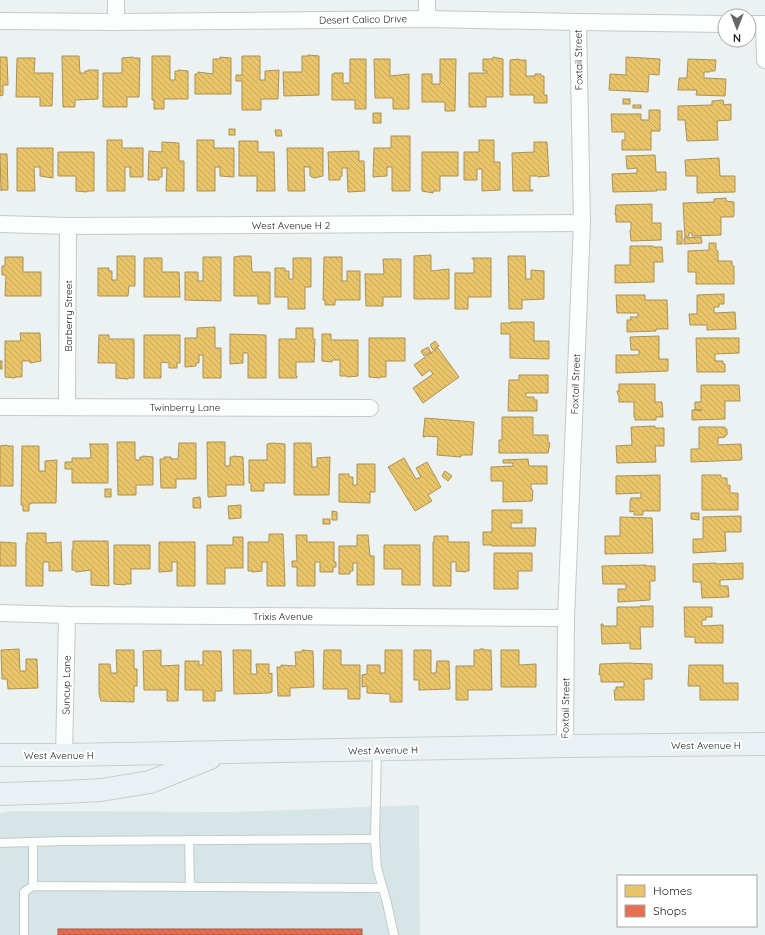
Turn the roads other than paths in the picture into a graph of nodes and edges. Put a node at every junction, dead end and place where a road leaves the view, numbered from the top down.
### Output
1 (116, 0) edge
2 (427, 0) edge
3 (427, 19) junction
4 (0, 22) edge
5 (116, 22) junction
6 (578, 22) junction
7 (717, 24) edge
8 (757, 24) edge
9 (765, 60) edge
10 (582, 223) junction
11 (0, 224) edge
12 (68, 226) junction
13 (0, 407) edge
14 (67, 407) junction
15 (370, 408) dead end
16 (0, 613) edge
17 (67, 615) junction
18 (566, 618) junction
19 (765, 744) edge
20 (565, 746) junction
21 (377, 750) junction
22 (223, 753) junction
23 (0, 755) edge
24 (64, 756) junction
25 (0, 794) edge
26 (375, 839) junction
27 (189, 840) junction
28 (33, 842) junction
29 (0, 843) edge
30 (33, 886) junction
31 (190, 887) junction
32 (383, 888) junction
33 (24, 935) edge
34 (394, 935) edge

1 - 5 street
2 - 3 street
3 - 5 street, Desert Calico Drive
3 - 6 street, Desert Calico Drive
4 - 5 street, Desert Calico Drive
6 - 7 street, Desert Calico Drive
6 - 10 street, Foxtail Street
8 - 9 street
10 - 12 street, West Avenue H 2
10 - 18 street, Foxtail Street
11 - 12 street, West Avenue H 2
12 - 14 street, Barberry Street
13 - 14 street, Twinberry Lane
14 - 15 street, Twinberry Lane
16 - 17 street, Trixis Avenue
17 - 18 street, Trixis Avenue
17 - 24 street, Suncup Lane
18 - 20 street, Foxtail Street
19 - 20 main road, West Avenue H
20 - 21 main road, West Avenue H
21 - 22 main road, West Avenue H
21 - 26 lane
22 - 24 main road, West Avenue H
22 - 25 main road
23 - 24 main road, West Avenue H
26 - 27 lane
26 - 32 lane
27 - 28 lane
27 - 31 lane
28 - 29 lane
28 - 30 lane
30 - 31 lane
30 - 33 lane
31 - 32 lane
32 - 34 lane

